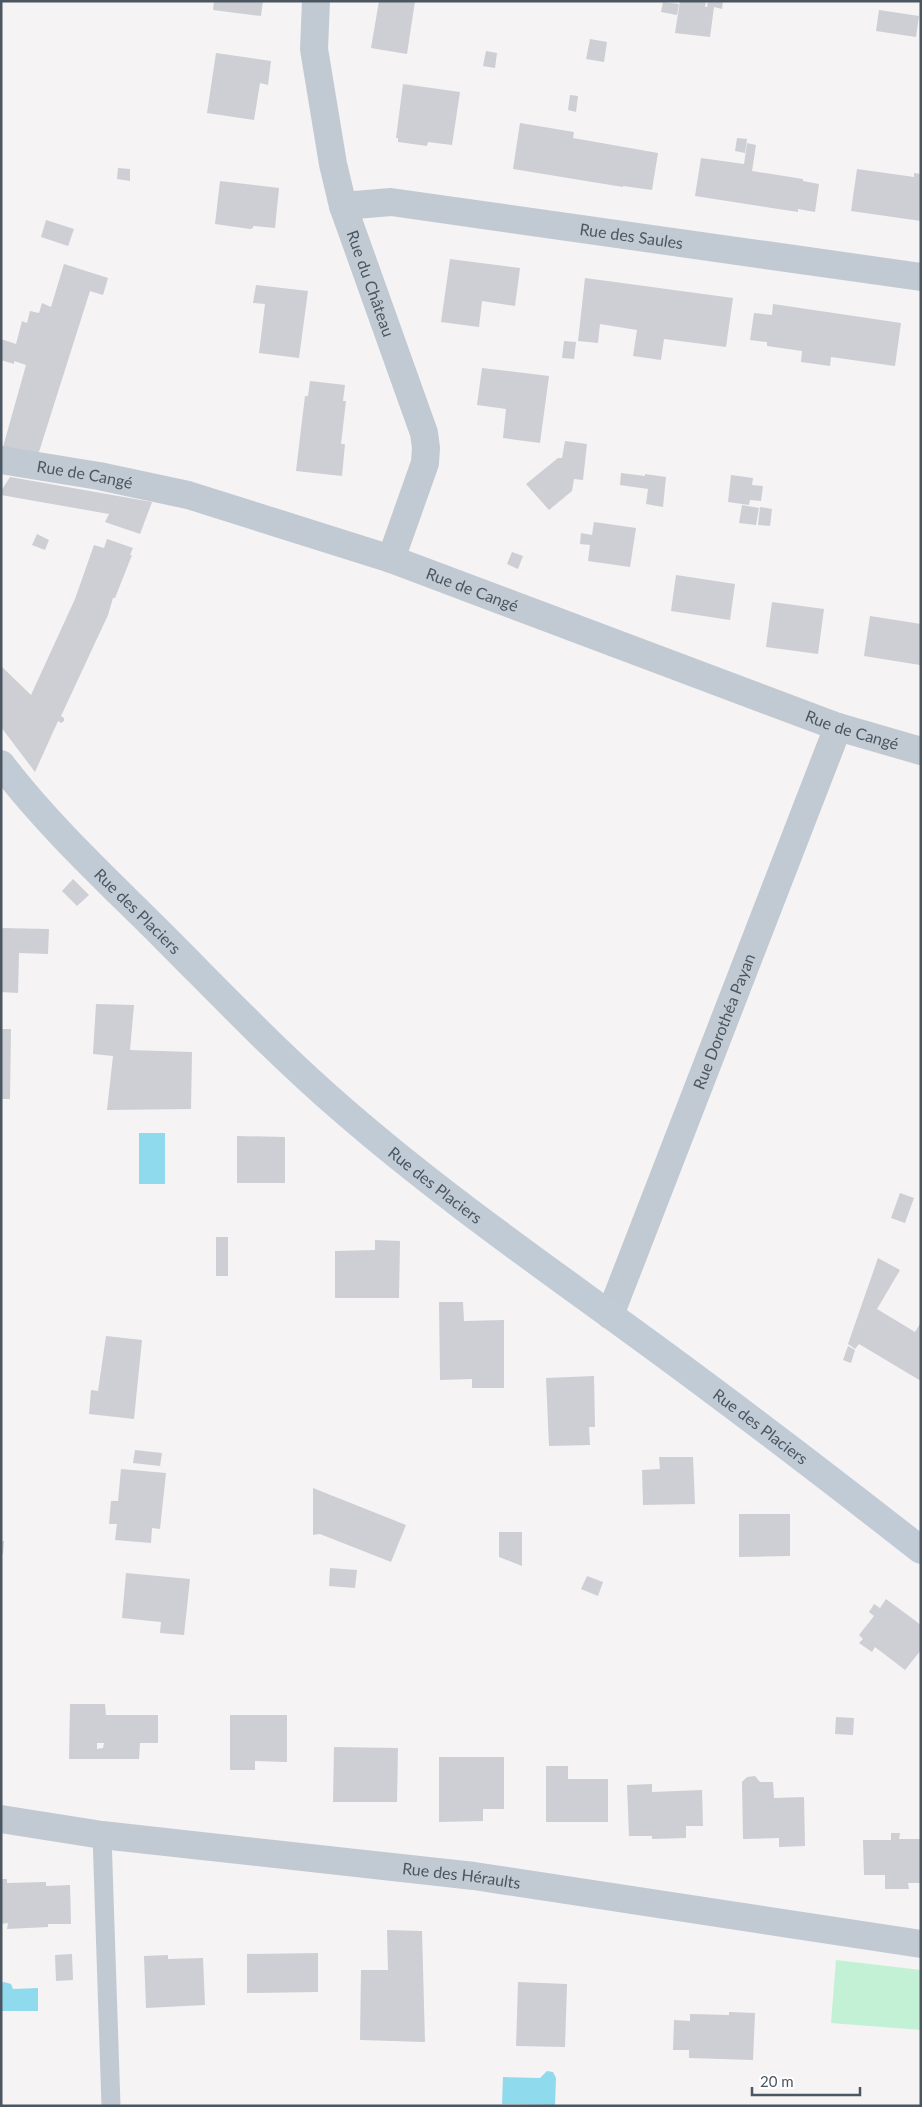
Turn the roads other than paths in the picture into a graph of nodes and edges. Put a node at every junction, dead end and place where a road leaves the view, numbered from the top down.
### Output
1 (316, 1) edge
2 (342, 206) junction
3 (921, 277) edge
4 (6, 462) edge
5 (392, 559) junction
6 (838, 727) junction
7 (921, 751) edge
8 (1, 764) edge
9 (610, 1315) junction
10 (921, 1550) edge
11 (1, 1819) edge
12 (102, 1835) junction
13 (921, 1944) edge
14 (111, 2106) edge

1 - 2 street, Rue du Château
2 - 3 street, Rue des Saules
2 - 5 street, Rue du Château
4 - 5 street, Rue de Cangé
5 - 6 street, Rue de Cangé
6 - 7 street, Rue de Cangé
6 - 9 street, Rue Dorothéa Payan
8 - 9 street, Rue des Placiers
9 - 10 street, Rue des Placiers
11 - 12 street, Rue des Héraults
12 - 13 street, Rue des Héraults
12 - 14 lane

